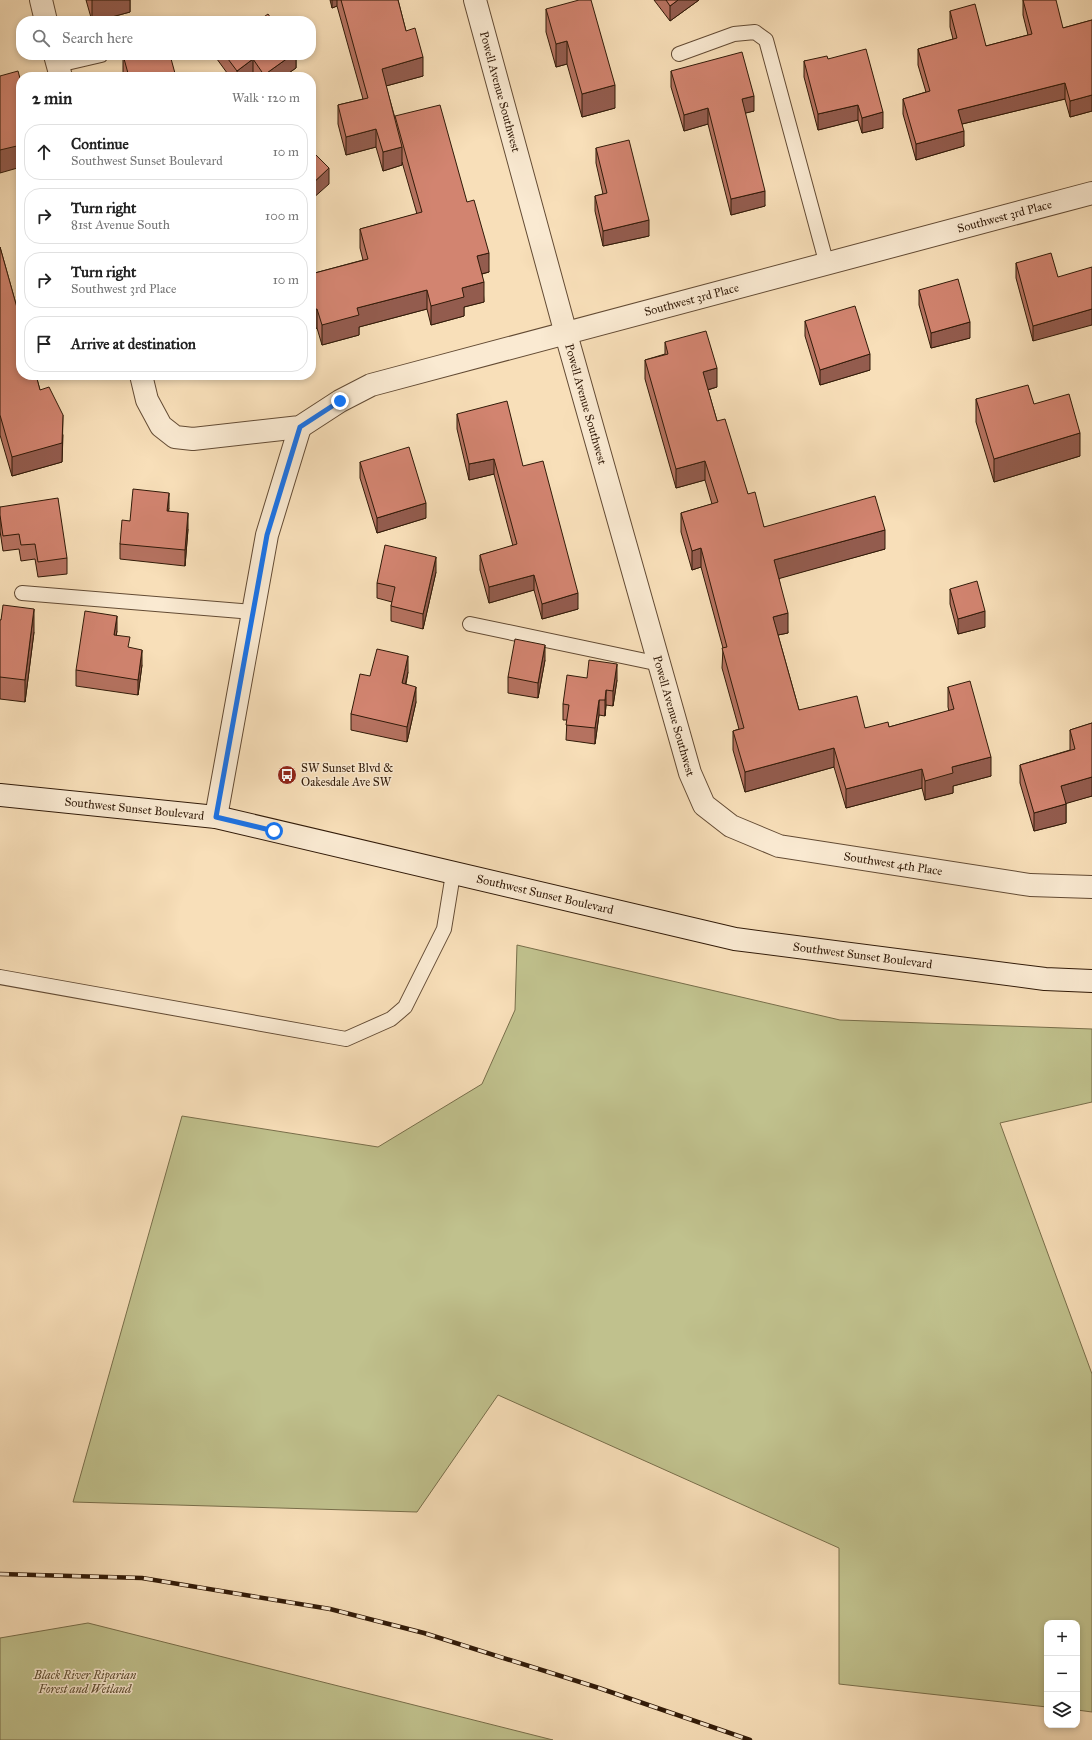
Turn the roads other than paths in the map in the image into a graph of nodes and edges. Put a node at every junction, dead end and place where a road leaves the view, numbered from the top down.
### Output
1 (41, 0) edge
2 (475, 0) edge
3 (45, 16) edge
4 (679, 54) dead end
5 (81, 60) edge
6 (58, 66) edge
7 (1092, 193) edge
8 (827, 264) junction
9 (566, 334) junction
10 (142, 380) edge
11 (300, 427) junction
12 (22, 593) dead end
13 (253, 612) junction
14 (470, 624) dead end
15 (660, 664) junction
16 (0, 795) edge
17 (704, 805) joint
18 (216, 817) junction
19 (453, 874) junction
20 (1092, 887) edge
21 (0, 978) edge
22 (1092, 981) edge

1 - 3 street
2 - 9 street, Powell Avenue Southwest
4 - 8 lane
5 - 6 lane
7 - 8 street, Southwest 3rd Place
8 - 9 street, Southwest 3rd Place
9 - 11 street, Southwest 3rd Place
9 - 15 street, Powell Avenue Southwest
10 - 11 street
11 - 13 street
12 - 13 lane
13 - 18 street
14 - 15 lane
15 - 17 street, Powell Avenue Southwest
16 - 18 street, Southwest Sunset Boulevard
17 - 20 street, Southwest 4th Place
18 - 19 street, Southwest Sunset Boulevard
19 - 21 lane
19 - 22 street, Southwest Sunset Boulevard

